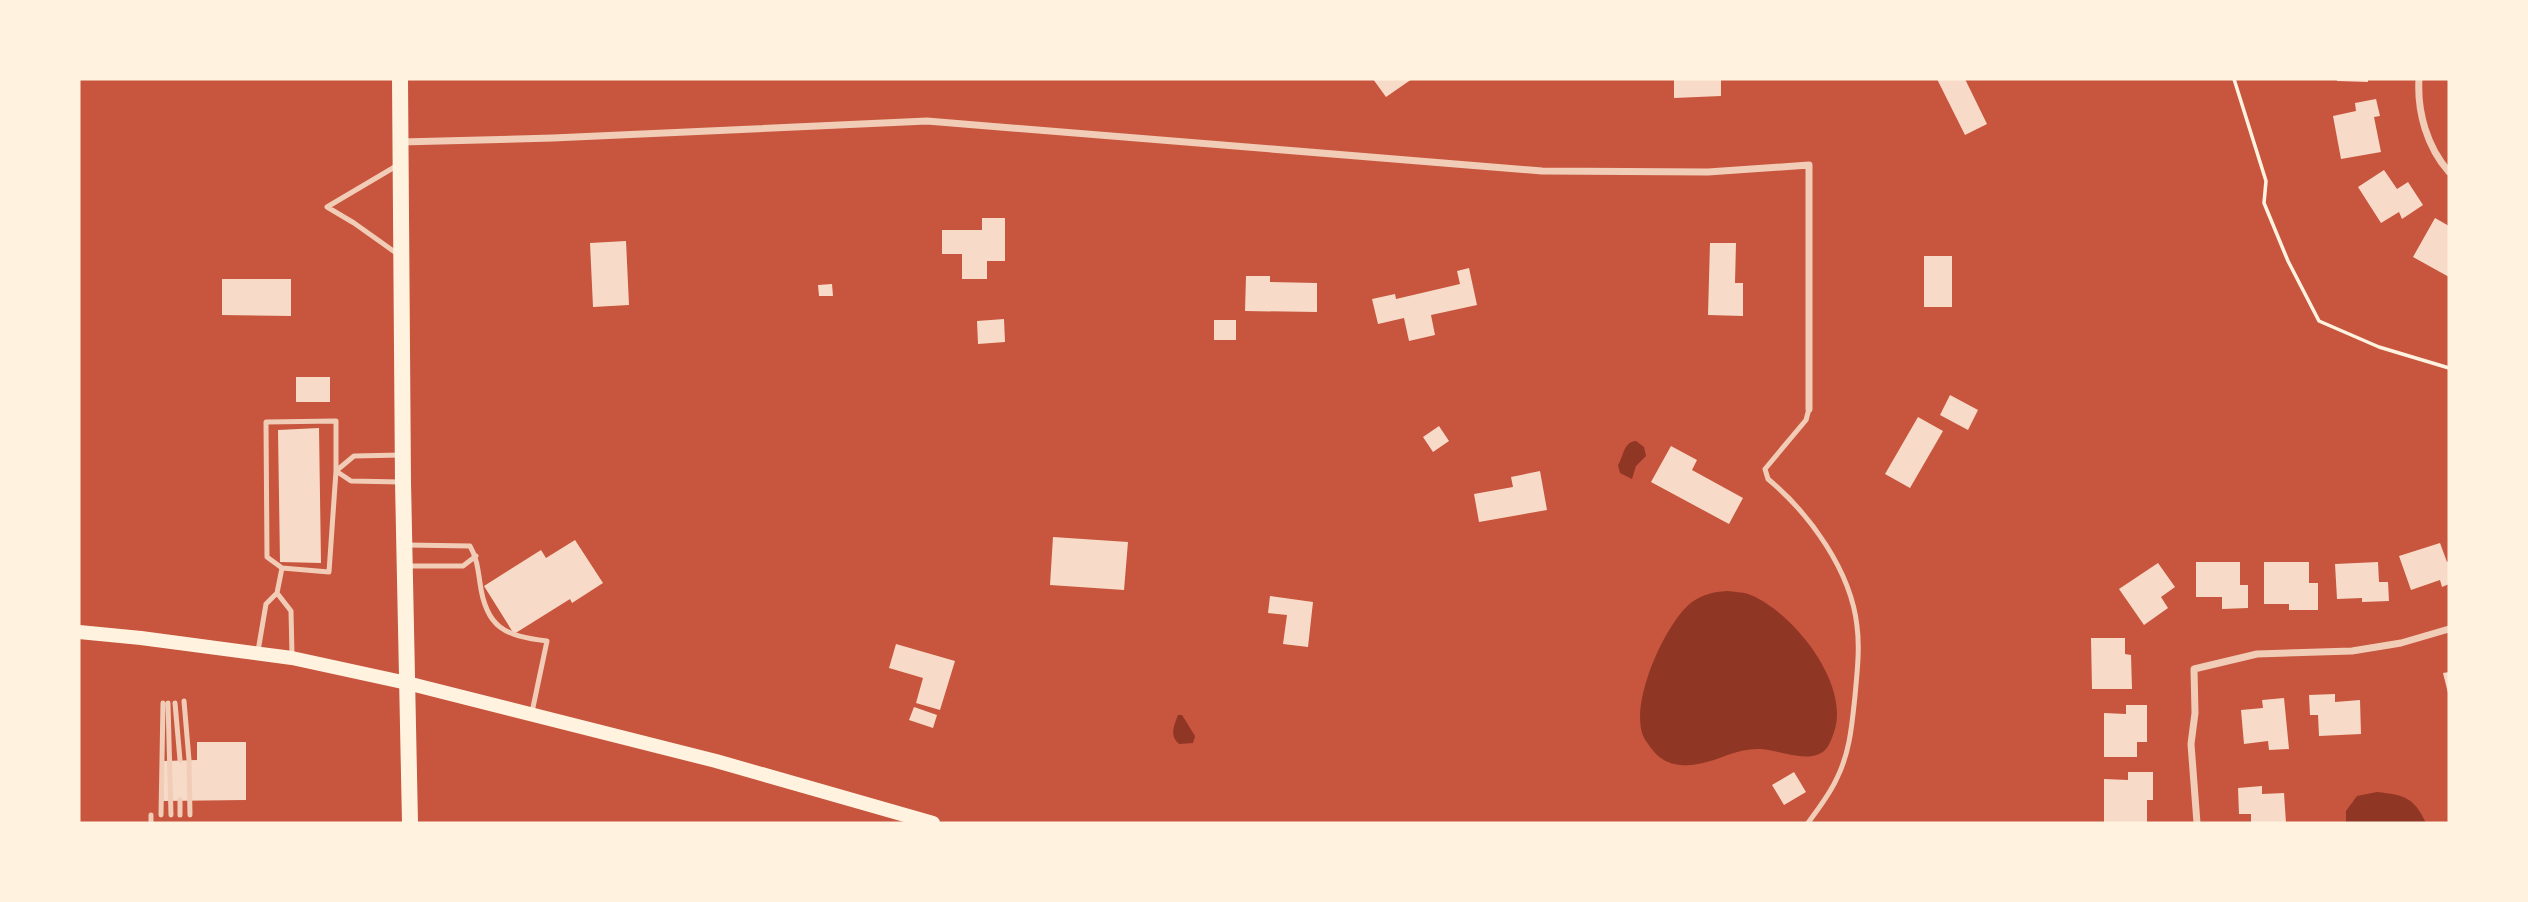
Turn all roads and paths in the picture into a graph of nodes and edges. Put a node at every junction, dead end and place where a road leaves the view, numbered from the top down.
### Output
1 (401, 79) edge
2 (2234, 79) edge
3 (2419, 79) edge
4 (401, 142) junction
5 (401, 163) junction
6 (2449, 172) edge
7 (401, 257) junction
8 (2449, 368) edge
9 (1810, 410) joint
10 (403, 455) junction
11 (336, 471) junction
12 (403, 482) junction
13 (405, 545) junction
14 (476, 556) junction
15 (405, 566) junction
16 (282, 568) junction
17 (277, 593) junction
18 (2449, 629) edge
19 (79, 632) edge
20 (257, 653) junction
21 (292, 658) junction
22 (407, 682) junction
23 (184, 701) dead end
24 (169, 703) junction
25 (531, 715) junction
26 (180, 760) dead end
27 (180, 800) dead end
28 (151, 815) dead end
29 (161, 815) dead end
30 (171, 815) dead end
31 (180, 815) dead end
32 (190, 815) dead end
33 (151, 823) edge
34 (410, 823) edge
35 (933, 823) edge
36 (1808, 823) edge
37 (2197, 823) edge

1 - 4 main road
2 - 8 path
3 - 6 street
4 - 5 main road
4 - 9 street
5 - 7 main road
5 - 7 lane
7 - 10 main road
9 - 36 lane
10 - 11 lane
10 - 12 main road
11 - 12 lane
11 - 16 lane
11 - 16 lane
12 - 13 main road
13 - 14 lane
13 - 15 main road
14 - 15 lane
14 - 25 lane
15 - 22 main road
16 - 17 lane
17 - 20 lane
17 - 21 lane
18 - 37 street
19 - 20 main road
20 - 21 main road
21 - 22 main road
22 - 25 main road
22 - 34 main road
23 - 32 lane
24 - 26 lane
24 - 29 lane
24 - 30 lane
25 - 35 main road
27 - 31 lane
28 - 33 lane

